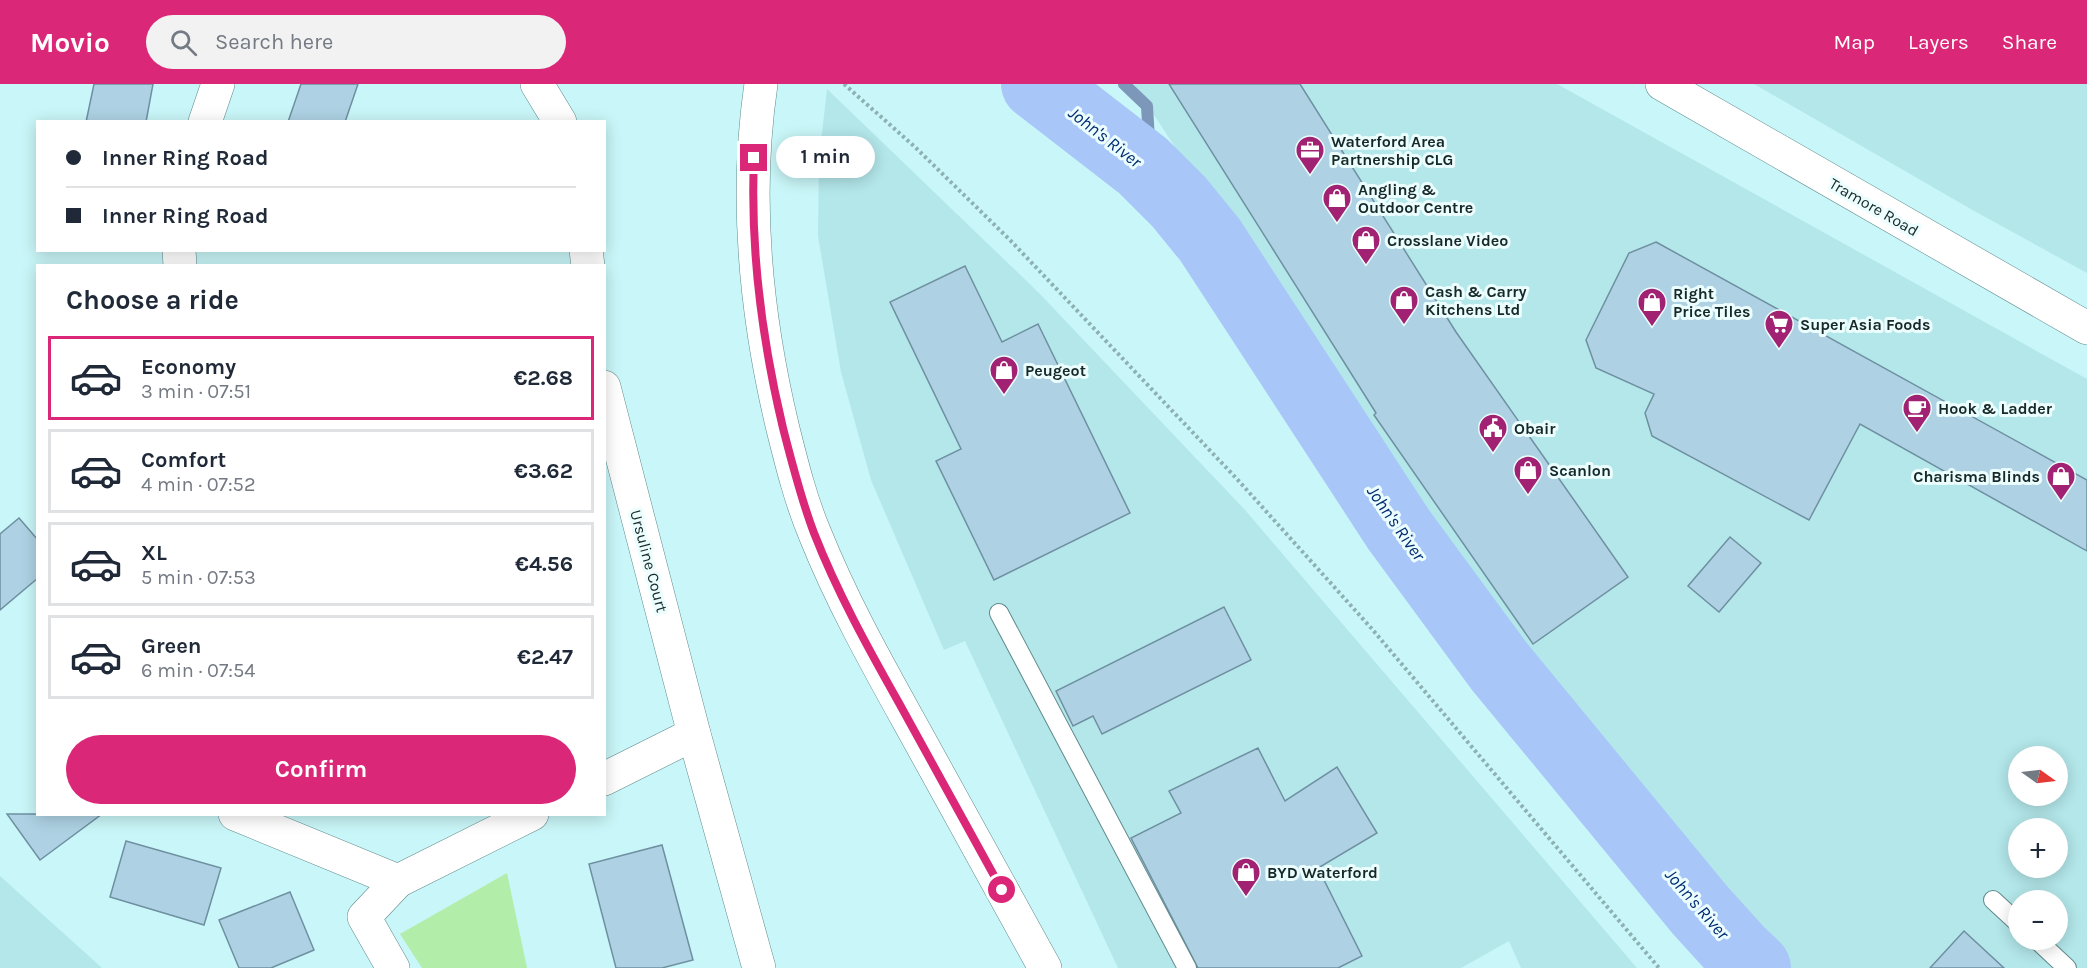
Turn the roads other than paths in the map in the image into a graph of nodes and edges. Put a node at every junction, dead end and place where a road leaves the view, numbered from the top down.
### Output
1 (218, 84) edge
2 (537, 84) edge
3 (761, 84) edge
4 (1662, 84) edge
5 (206, 120) edge
6 (559, 120) edge
7 (2087, 328) edge
8 (606, 395) edge
9 (999, 613) dead end
10 (694, 734) junction
11 (606, 777) edge
12 (240, 816) edge
13 (528, 816) edge
14 (398, 881) junction
15 (1993, 900) dead end
16 (2008, 914) edge
17 (2048, 950) edge
18 (393, 968) edge
19 (759, 968) edge
20 (1045, 968) edge
21 (1187, 968) edge
22 (2067, 968) edge

1 - 5 main road
2 - 6 main road
3 - 20 main road
4 - 7 main road, Tramore Road
8 - 10 main road, Ursuline Court
9 - 21 lane
10 - 11 main road
10 - 19 main road, Ursuline Court
12 - 14 main road
13 - 14 main road
14 - 18 main road
15 - 16 lane
17 - 22 lane

